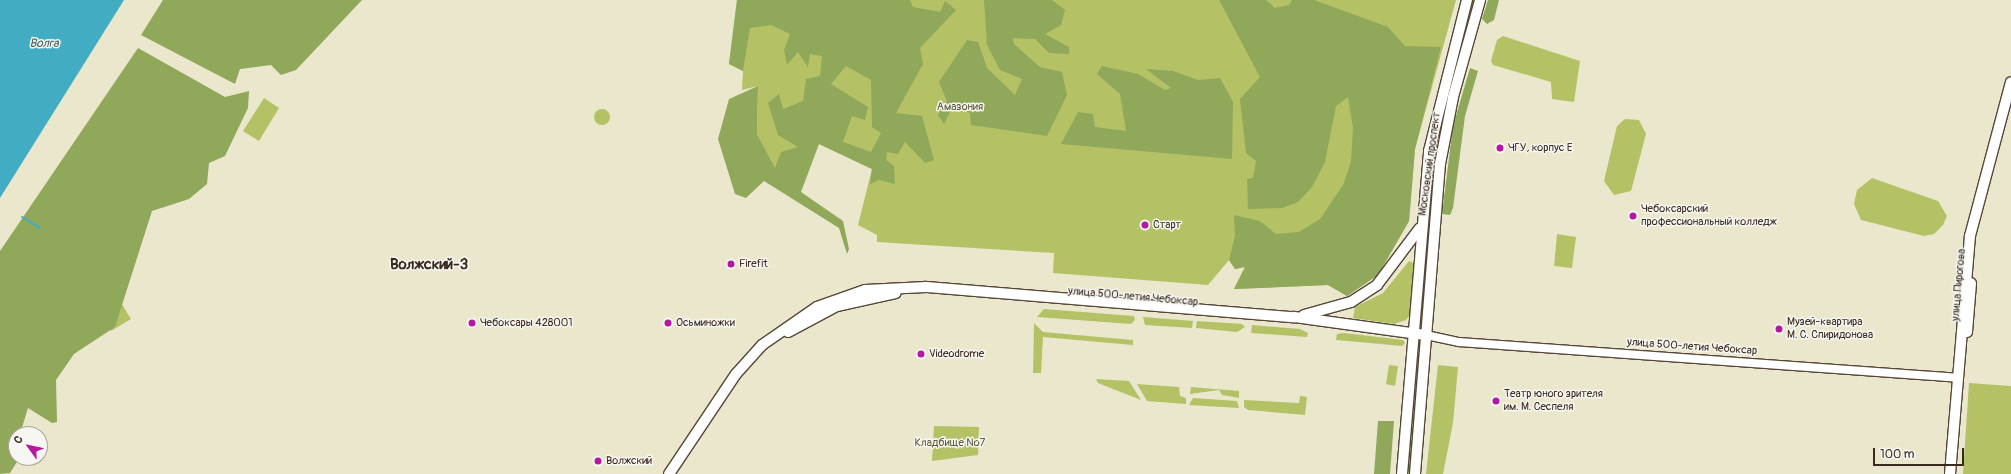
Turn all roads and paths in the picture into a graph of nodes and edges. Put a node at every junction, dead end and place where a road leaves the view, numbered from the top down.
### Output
1 (1466, 3) edge
2 (1479, 5) edge
3 (2011, 82) edge
4 (2009, 102) edge
5 (1422, 224) junction
6 (1140, 307) junction
7 (1294, 317) junction
8 (1414, 335) junction
9 (1426, 338) junction
10 (738, 376) junction
11 (1959, 380) junction
12 (669, 474) edge
13 (675, 474) edge
14 (1402, 474) edge
15 (1415, 474) edge
16 (1950, 474) edge
17 (1956, 474) edge

1 - 2 main road
1 - 5 main road, Московский проспект
2 - 9 main road, Московский проспект
3 - 4 main road, улица Пирогова
4 - 11 main road, улица Пирогова
5 - 7 main road
5 - 8 main road, Московский проспект
6 - 7 main road, улица 500-летия Чебоксар
6 - 8 main road, улица 500-летия Чебоксар
6 - 10 main road, улица 500-летия Чебоксар
7 - 8 main road, улица 500-летия Чебоксар
8 - 9 main road
8 - 14 main road, Московский проспект
9 - 11 street, улица 500-летия Чебоксар
9 - 15 main road, Московский проспект
10 - 12 main road
10 - 13 main road
11 - 16 main road, улица Пирогова
11 - 17 main road, улица Пирогова

